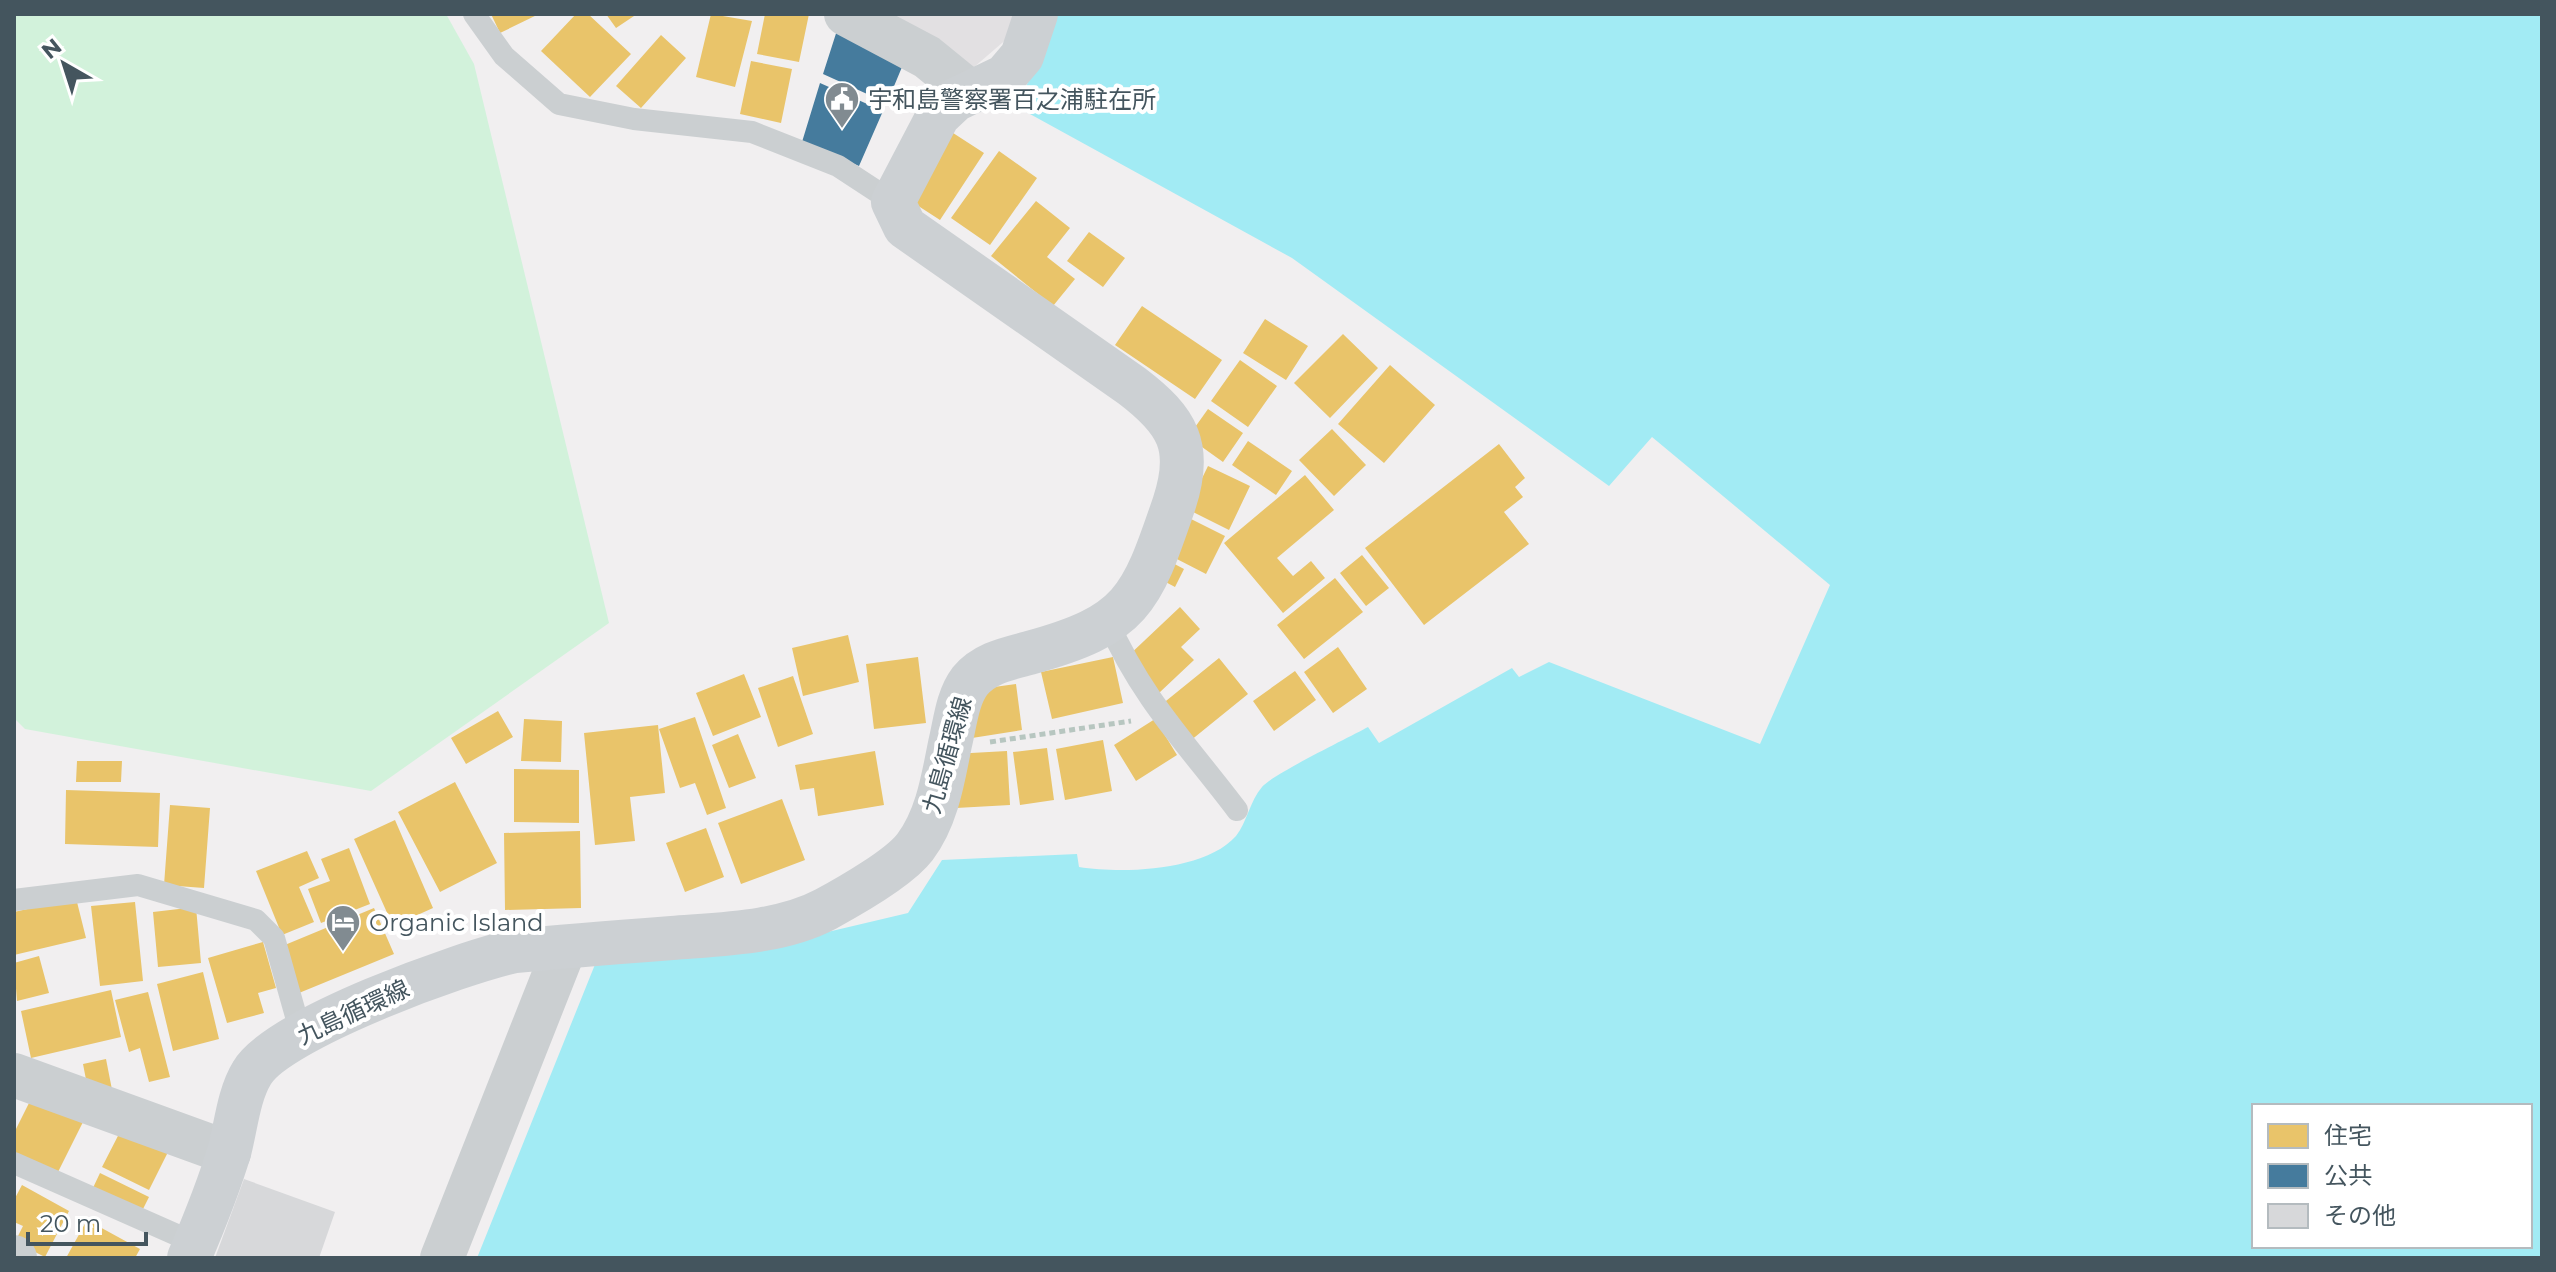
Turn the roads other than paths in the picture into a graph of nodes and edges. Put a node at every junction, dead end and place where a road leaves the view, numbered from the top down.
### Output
1 (474, 14) edge
2 (846, 14) edge
3 (1036, 14) edge
4 (970, 92) junction
5 (893, 202) junction
6 (1108, 622) junction
7 (1237, 810) dead end
8 (14, 900) edge
9 (565, 947) junction
10 (301, 1034) junction
11 (14, 1075) edge
12 (229, 1153) junction
13 (14, 1163) edge
14 (192, 1250) edge
15 (442, 1258) edge

1 - 5 lane
2 - 4 street
3 - 4 main road
4 - 5 main road
5 - 6 main road, 九島循環線
6 - 7 lane
6 - 9 main road, 九島循環線
8 - 10 lane
9 - 10 main road, 九島循環線
9 - 15 street
10 - 12 main road, 九島循環線
11 - 12 street
12 - 14 main road, 九島循環線
13 - 14 lane

